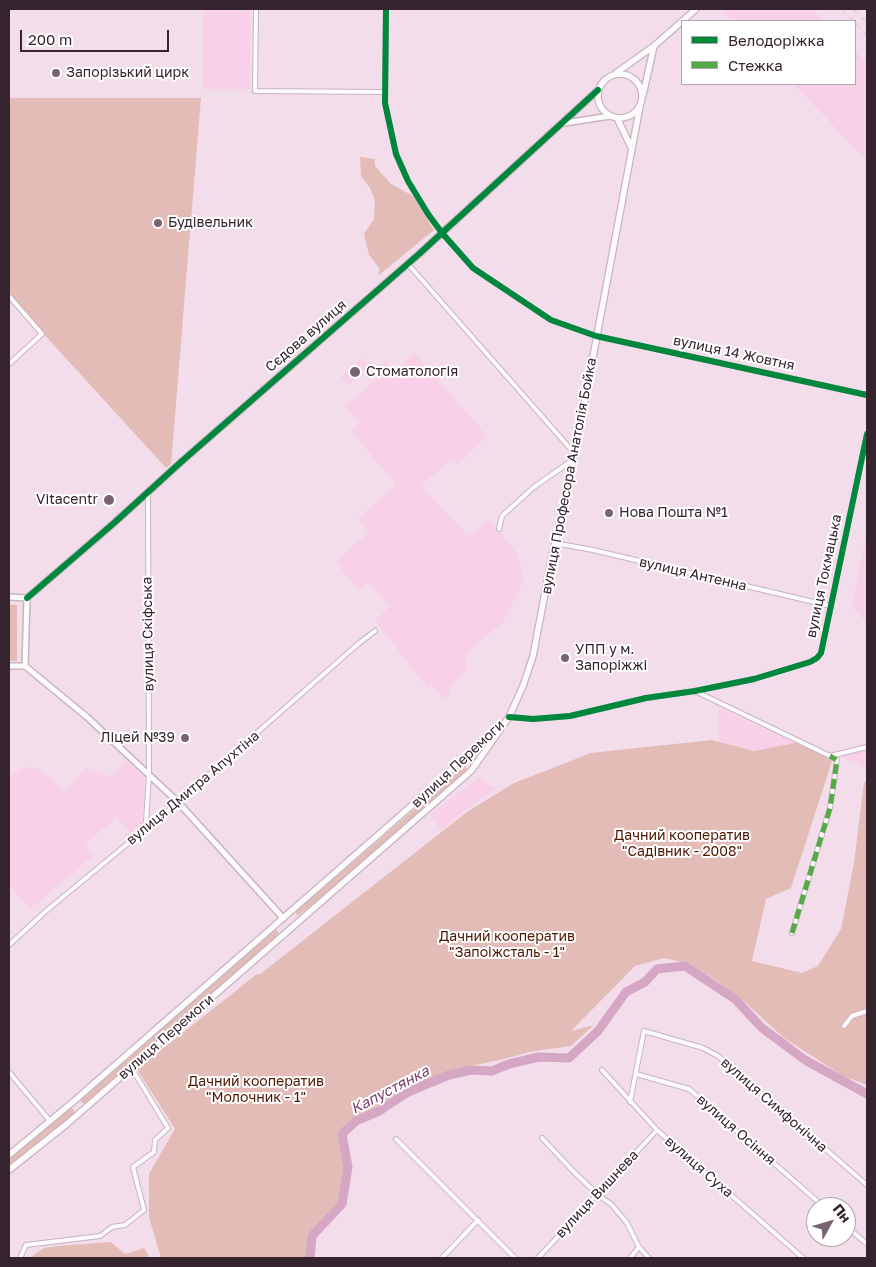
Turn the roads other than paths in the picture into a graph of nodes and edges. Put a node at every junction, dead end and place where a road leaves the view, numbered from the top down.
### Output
1 (256, 9) edge
2 (386, 9) edge
3 (696, 9) edge
4 (684, 20) edge
5 (681, 22) edge
6 (654, 46) junction
7 (614, 74) junction
8 (598, 90) junction
9 (385, 92) junction
10 (642, 99) junction
11 (640, 106) junction
12 (610, 116) junction
13 (617, 118) junction
14 (564, 123) junction
15 (631, 147) junction
16 (442, 234) junction
17 (408, 264) junction
18 (9, 296) edge
19 (596, 336) junction
20 (9, 364) edge
21 (867, 395) edge
22 (867, 434) edge
23 (574, 457) junction
24 (148, 493) junction
25 (499, 529) dead end
26 (554, 543) junction
27 (9, 597) edge
28 (27, 598) junction
29 (831, 606) junction
30 (376, 630) dead end
31 (9, 666) edge
32 (25, 666) junction
33 (696, 691) junction
34 (508, 717) junction
35 (867, 747) edge
36 (830, 756) junction
37 (149, 775) junction
38 (178, 802) junction
39 (143, 831) junction
40 (283, 918) junction
41 (291, 928) junction
42 (792, 933) dead end
43 (9, 944) edge
44 (867, 1011) edge
45 (844, 1026) dead end
46 (131, 1067) junction
47 (602, 1070) dead end
48 (9, 1072) edge
49 (636, 1074) junction
50 (74, 1101) junction
51 (630, 1102) junction
52 (82, 1110) junction
53 (50, 1121) junction
54 (657, 1130) junction
55 (542, 1138) dead end
56 (396, 1139) dead end
57 (9, 1155) edge
58 (9, 1170) edge
59 (867, 1185) edge
60 (597, 1194) junction
61 (813, 1197) edge
62 (478, 1220) junction
63 (856, 1235) edge
64 (867, 1244) edge
65 (640, 1247) junction
66 (20, 1258) edge
67 (442, 1258) edge
68 (515, 1258) edge
69 (538, 1258) edge
70 (630, 1258) edge
71 (649, 1258) edge
72 (803, 1258) edge

1 - 9 street
2 - 9 street, вулиця 14 Жовтня
3 - 4 main road
5 - 6 main road
6 - 7 main road
6 - 10 main road
7 - 8 main road
7 - 10 main road
8 - 12 main road
8 - 14 street, Сєдова вулиця
9 - 16 street, вулиця 14 Жовтня
10 - 11 main road
11 - 13 main road
11 - 15 main road, вулиця Професора Анатолія Бойка
12 - 13 main road
12 - 14 street
13 - 15 main road
14 - 16 street, Сєдова вулиця
15 - 19 main road, вулиця Професора Анатолія Бойка
16 - 17 street, Сєдова вулиця
16 - 19 street, вулиця 14 Жовтня
17 - 23 street
17 - 24 street, Сєдова вулиця
18 - 20 street
19 - 21 street, вулиця 14 Жовтня
19 - 23 main road, вулиця Професора Анатолія Бойка
22 - 29 street, вулиця Токмацька
23 - 25 street
23 - 26 main road, вулиця Професора Анатолія Бойка
24 - 28 street, Сєдова вулиця
24 - 37 street, вулиця Скіфська
26 - 29 street, вулиця Антенна
26 - 34 main road, вулиця Професора Анатолія Бойка
27 - 28 street
28 - 32 street
29 - 33 street, вулиця Токмацька
30 - 38 street, вулиця Дмитра Апухтіна
31 - 32 street
32 - 37 street
33 - 34 street
33 - 36 street
34 - 40 main road, вулиця Перемоги
34 - 41 main road, вулиця Перемоги
35 - 36 street
36 - 42 street
37 - 38 street
37 - 39 street, вулиця Скіфська
38 - 39 street, вулиця Дмитра Апухтіна
38 - 40 street
39 - 43 street, вулиця Дмитра Апухтіна
40 - 41 main road
40 - 50 main road, вулиця Перемоги
41 - 46 main road, вулиця Перемоги
44 - 45 street
46 - 52 main road, вулиця Перемоги
46 - 66 street
47 - 51 street, вулиця Суха
48 - 53 street
49 - 51 street
49 - 59 street, вулиця Симфонічна
49 - 61 street, вулиця Осіння
50 - 52 main road
50 - 53 main road, вулиця Перемоги
51 - 54 street, вулиця Суха
52 - 58 main road, вулиця Перемоги
53 - 57 main road, вулиця Перемоги
54 - 60 street, вулиця Вишнева
54 - 72 street, вулиця Суха
55 - 60 street
56 - 62 street
60 - 65 street
60 - 69 street, вулиця Вишнева
62 - 67 street
62 - 68 street
63 - 64 street
65 - 70 street
65 - 71 street

